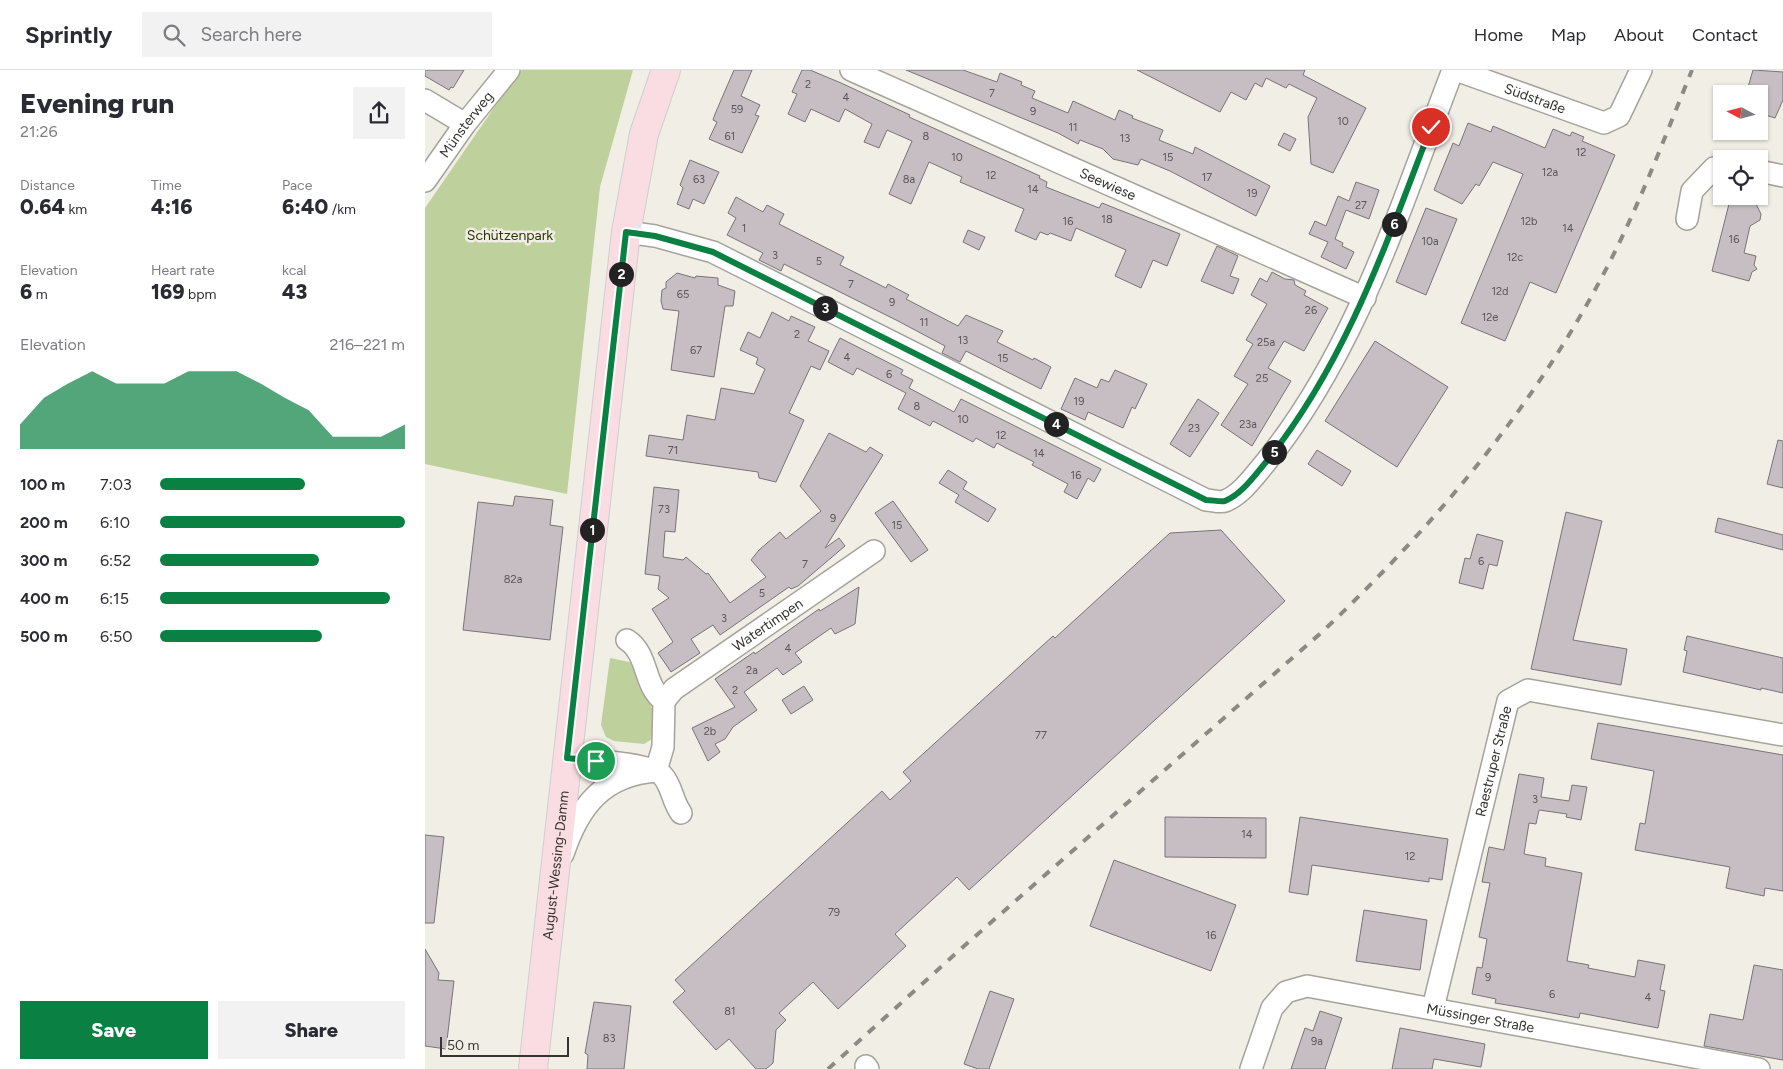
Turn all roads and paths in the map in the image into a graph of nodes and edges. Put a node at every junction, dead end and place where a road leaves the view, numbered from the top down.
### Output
1 (509, 70) edge
2 (666, 70) edge
3 (851, 70) edge
4 (1455, 70) edge
5 (1641, 70) edge
6 (425, 100) edge
7 (465, 124) junction
8 (1713, 169) edge
9 (1768, 173) edge
10 (1783, 176) edge
11 (425, 181) edge
12 (1687, 218) dead end
13 (626, 232) junction
14 (1365, 298) junction
15 (874, 551) dead end
16 (627, 640) dead end
17 (664, 702) junction
18 (1783, 734) edge
19 (567, 758) junction
20 (657, 771) junction
21 (681, 813) dead end
22 (552, 898) junction
23 (1433, 1008) junction
24 (533, 1069) edge
25 (1251, 1069) edge
26 (1759, 1069) edge

1 - 7 street, Münsterweg
2 - 13 main road, August-Wessing-Damm
3 - 14 street, Seewiese
4 - 5 street, Südstraße
4 - 14 street
6 - 7 street
7 - 11 street, Münsterweg
8 - 12 street
9 - 10 street
13 - 14 street
13 - 19 main road, August-Wessing-Damm
15 - 17 street, Watertimpen
16 - 17 street
17 - 20 street
18 - 23 street, Raestruper Straße
19 - 20 street
19 - 22 main road, August-Wessing-Damm
20 - 21 street
20 - 22 street
22 - 24 main road, August-Wessing-Damm
23 - 25 street, Müssinger Straße
23 - 26 street, Müssinger Straße

